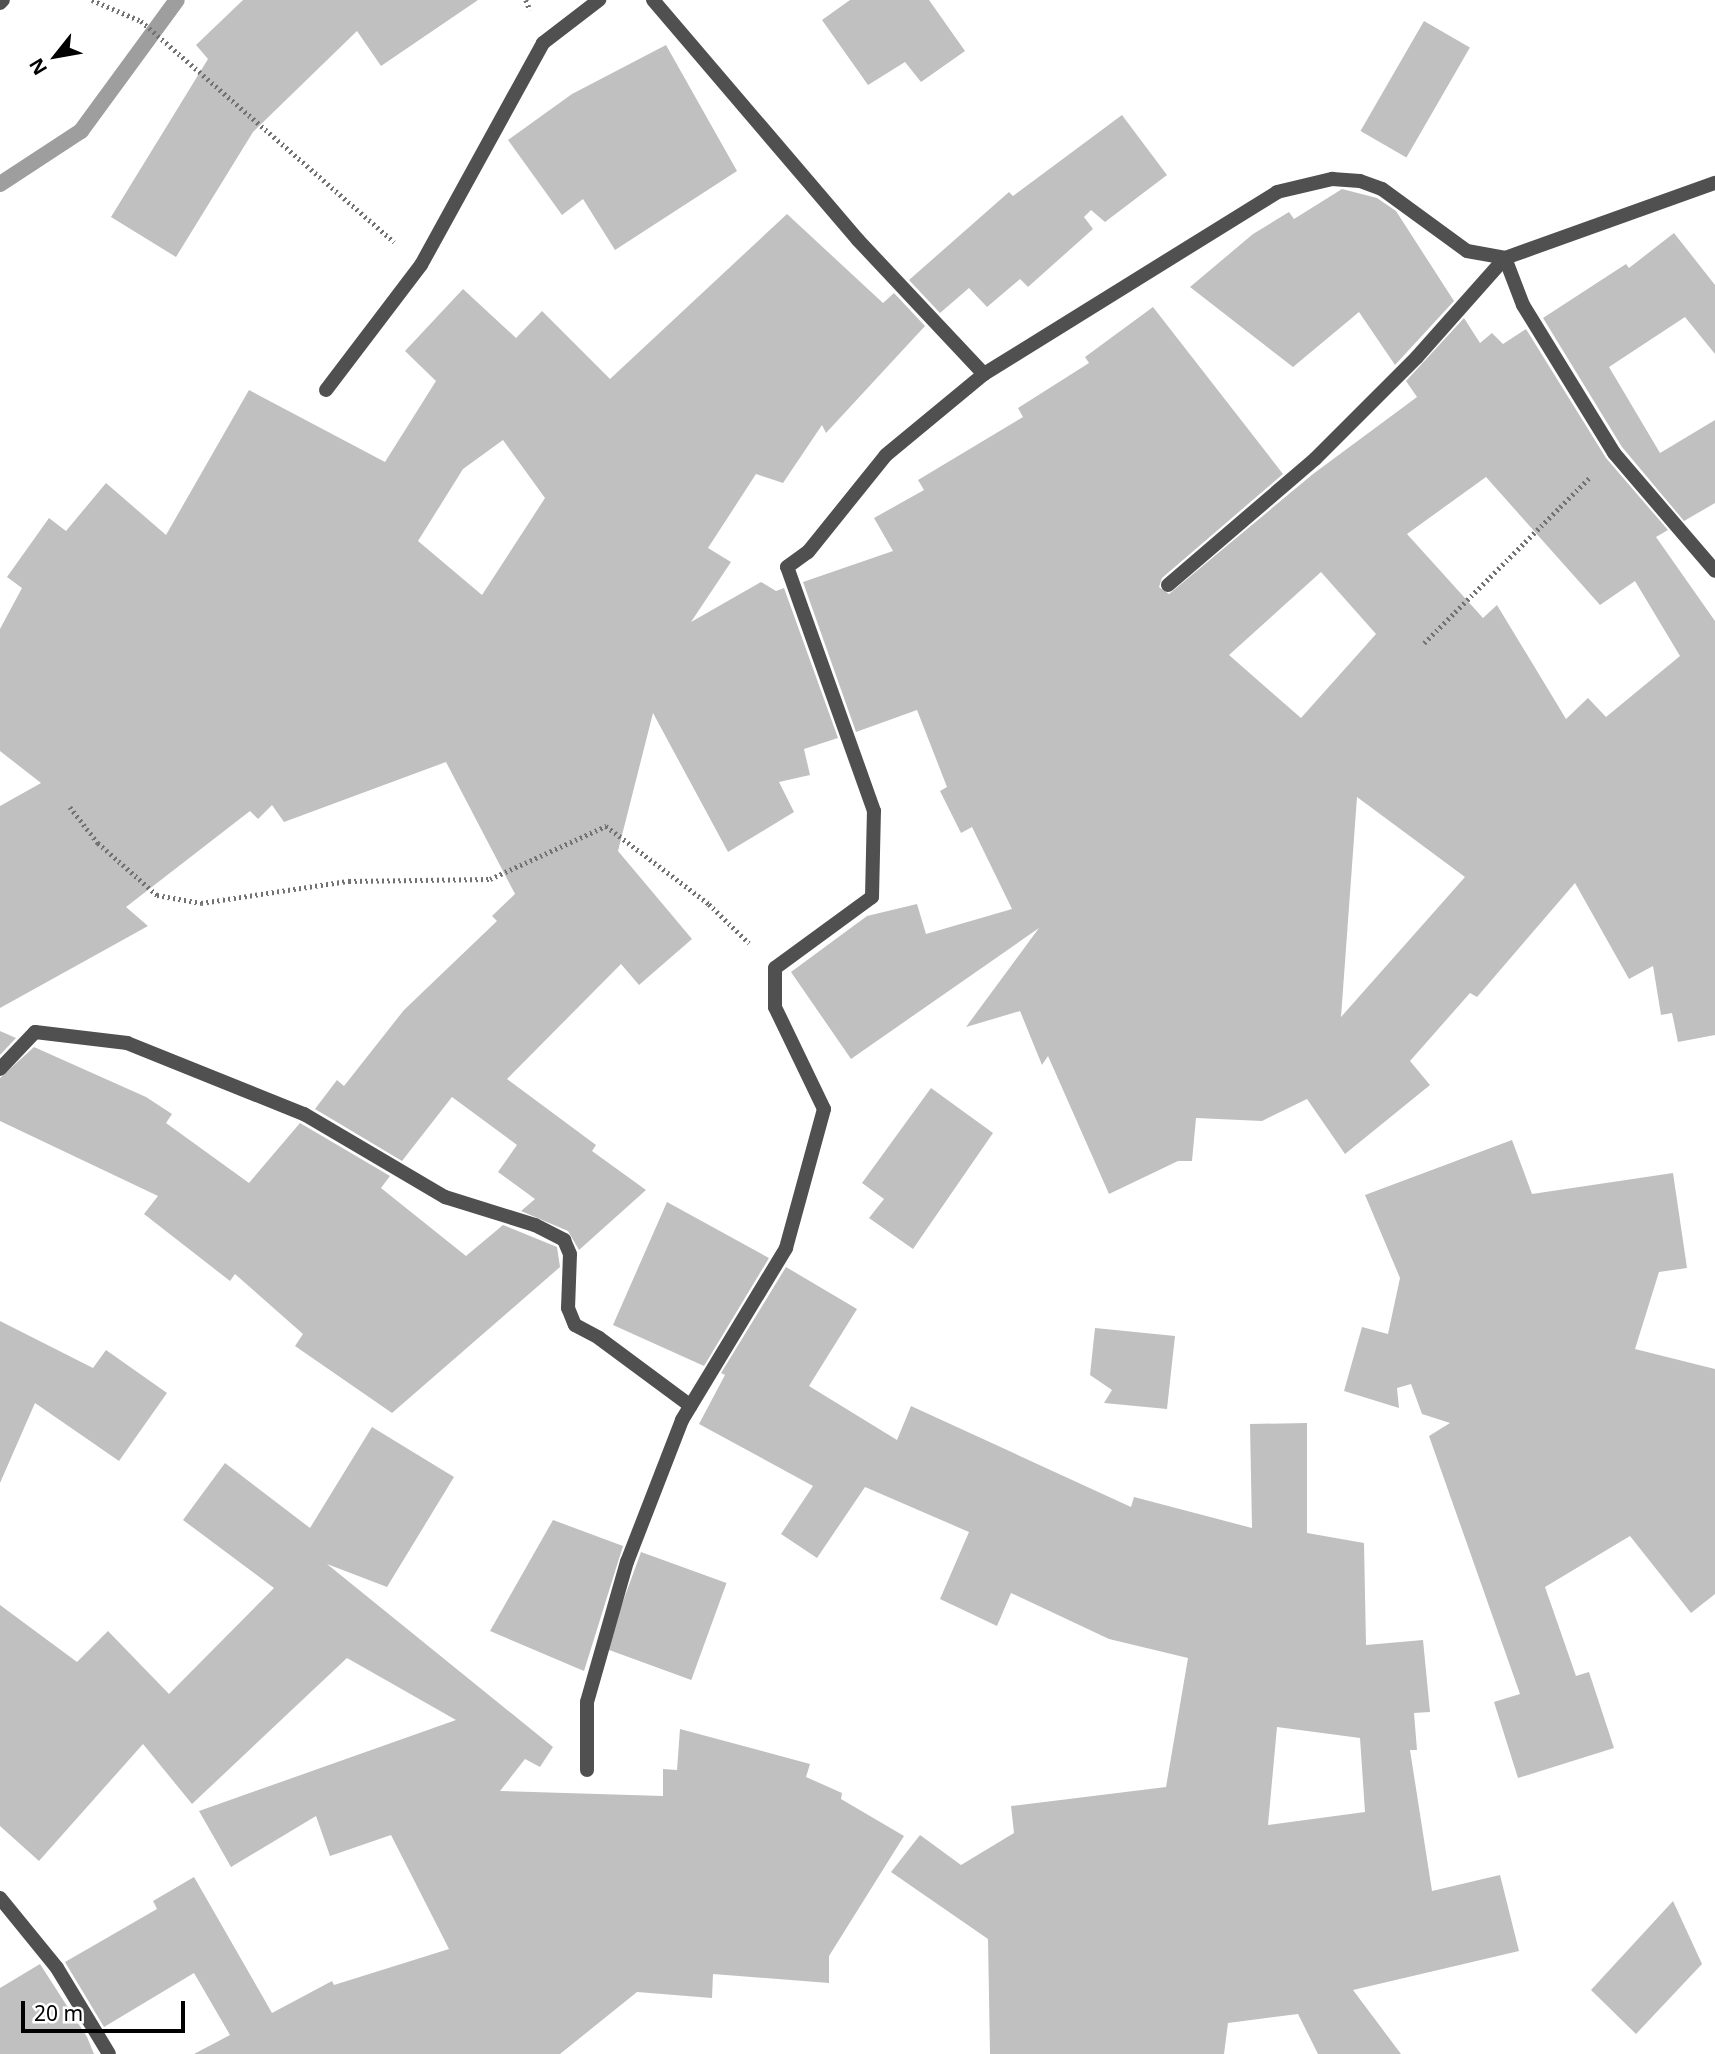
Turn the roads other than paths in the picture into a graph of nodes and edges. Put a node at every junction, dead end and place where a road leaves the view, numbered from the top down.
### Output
1 (599, 0) edge
2 (653, 0) edge
3 (1715, 183) edge
4 (1505, 258) junction
5 (984, 374) junction
6 (326, 390) dead end
7 (1715, 571) edge
8 (1168, 585) dead end
9 (0, 1069) edge
10 (691, 1406) junction
11 (587, 1770) dead end
12 (0, 1898) edge
13 (109, 2054) edge

1 - 6 street
2 - 5 street
3 - 4 street
4 - 5 street
4 - 7 street
4 - 8 street
5 - 10 street
9 - 10 street
10 - 11 street
12 - 13 street

